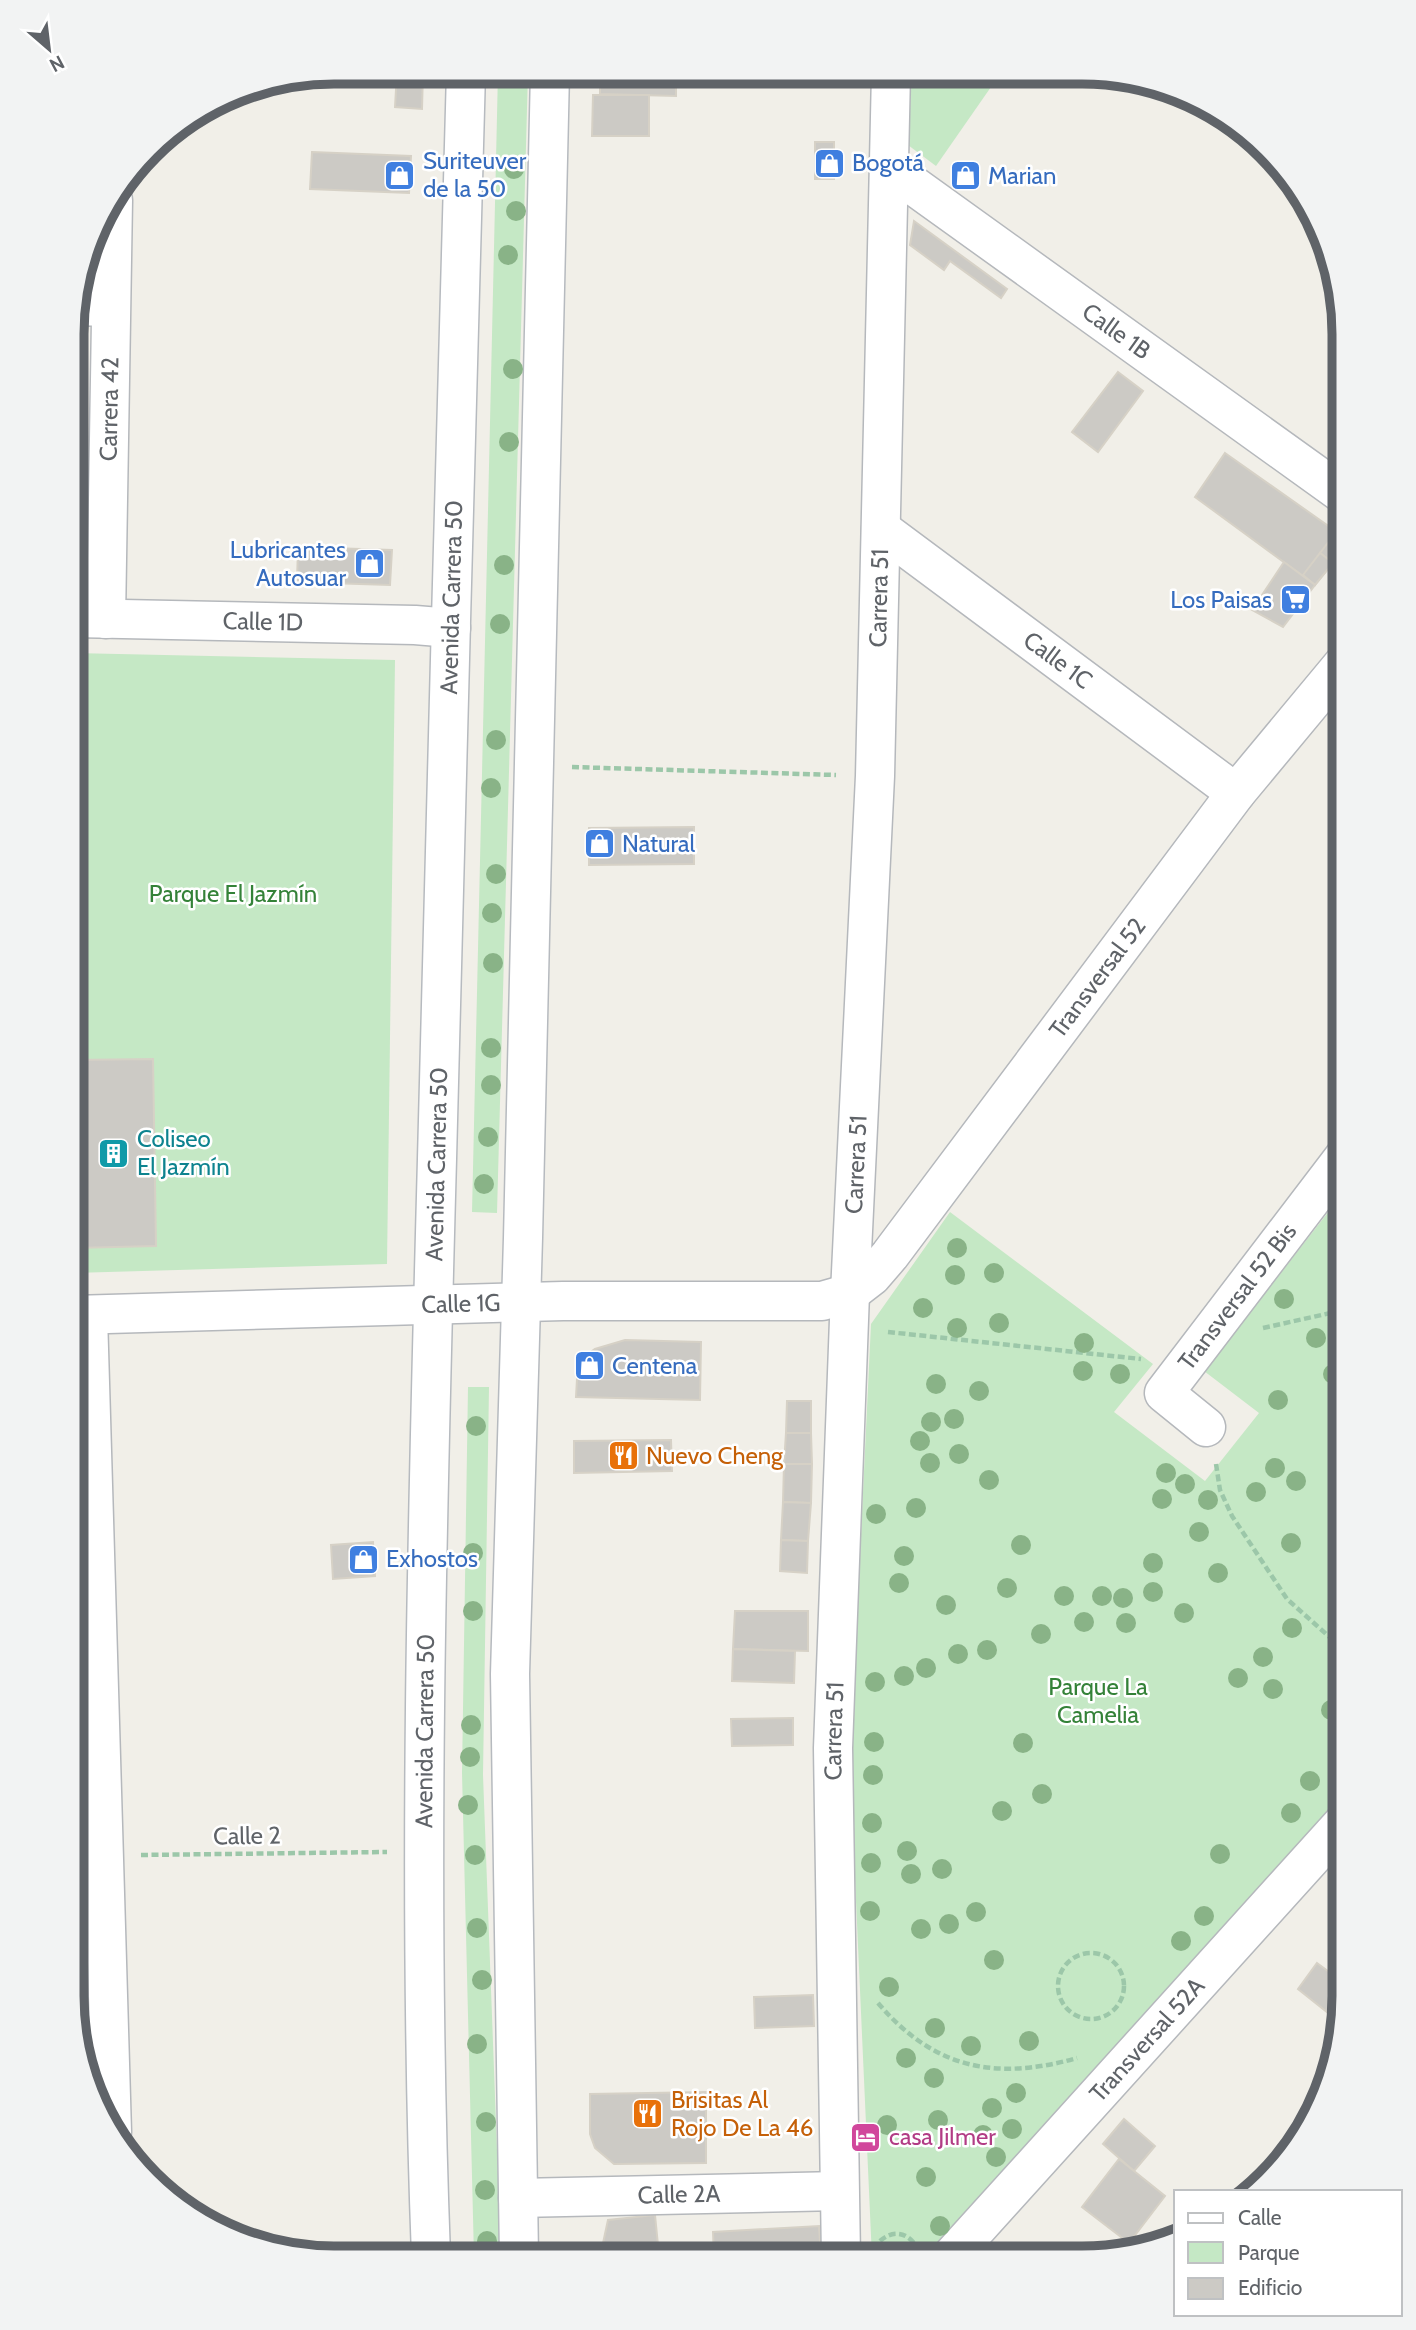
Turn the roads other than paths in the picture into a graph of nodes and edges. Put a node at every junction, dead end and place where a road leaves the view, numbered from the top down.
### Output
1 (891, 84) edge
2 (466, 85) edge
3 (550, 85) edge
4 (889, 168) junction
5 (107, 229) edge
6 (92, 307) edge
7 (1332, 486) edge
8 (881, 529) junction
9 (90, 618) edge
10 (451, 628) junction
11 (1332, 677) edge
12 (1236, 793) junction
13 (1332, 1173) edge
14 (522, 1303) junction
15 (433, 1305) junction
16 (850, 1311) junction
17 (84, 1315) edge
18 (84, 1413) edge
19 (1211, 1443) road end
20 (1332, 1835) edge
21 (111, 2109) edge
22 (839, 2191) junction
23 (518, 2198) junction
24 (431, 2246) edge
25 (519, 2246) edge
26 (841, 2246) edge
27 (939, 2246) edge

1 - 4 street, Carrera 51
2 - 10 street, Avenida Carrera 50
3 - 14 street
4 - 7 street, Calle 1B
4 - 8 street, Carrera 51
5 - 6 street, Carrera 42
6 - 9 street, Carrera 42
8 - 12 street, Calle 1C
8 - 16 street, Carrera 51
9 - 10 street, Calle 1D
10 - 15 street, Avenida Carrera 50
11 - 12 street, Transversal 52
12 - 16 street, Transversal 52
13 - 19 street, Transversal 52 Bis
14 - 15 street, Calle 1G
14 - 16 street, Calle 1G
14 - 23 street
15 - 17 street, Calle 1G
15 - 24 street, Avenida Carrera 50
16 - 22 street, Carrera 51
18 - 21 street
20 - 27 street, Transversal 52A
22 - 23 street, Calle 2A
22 - 26 street, Carrera 51
23 - 25 street

